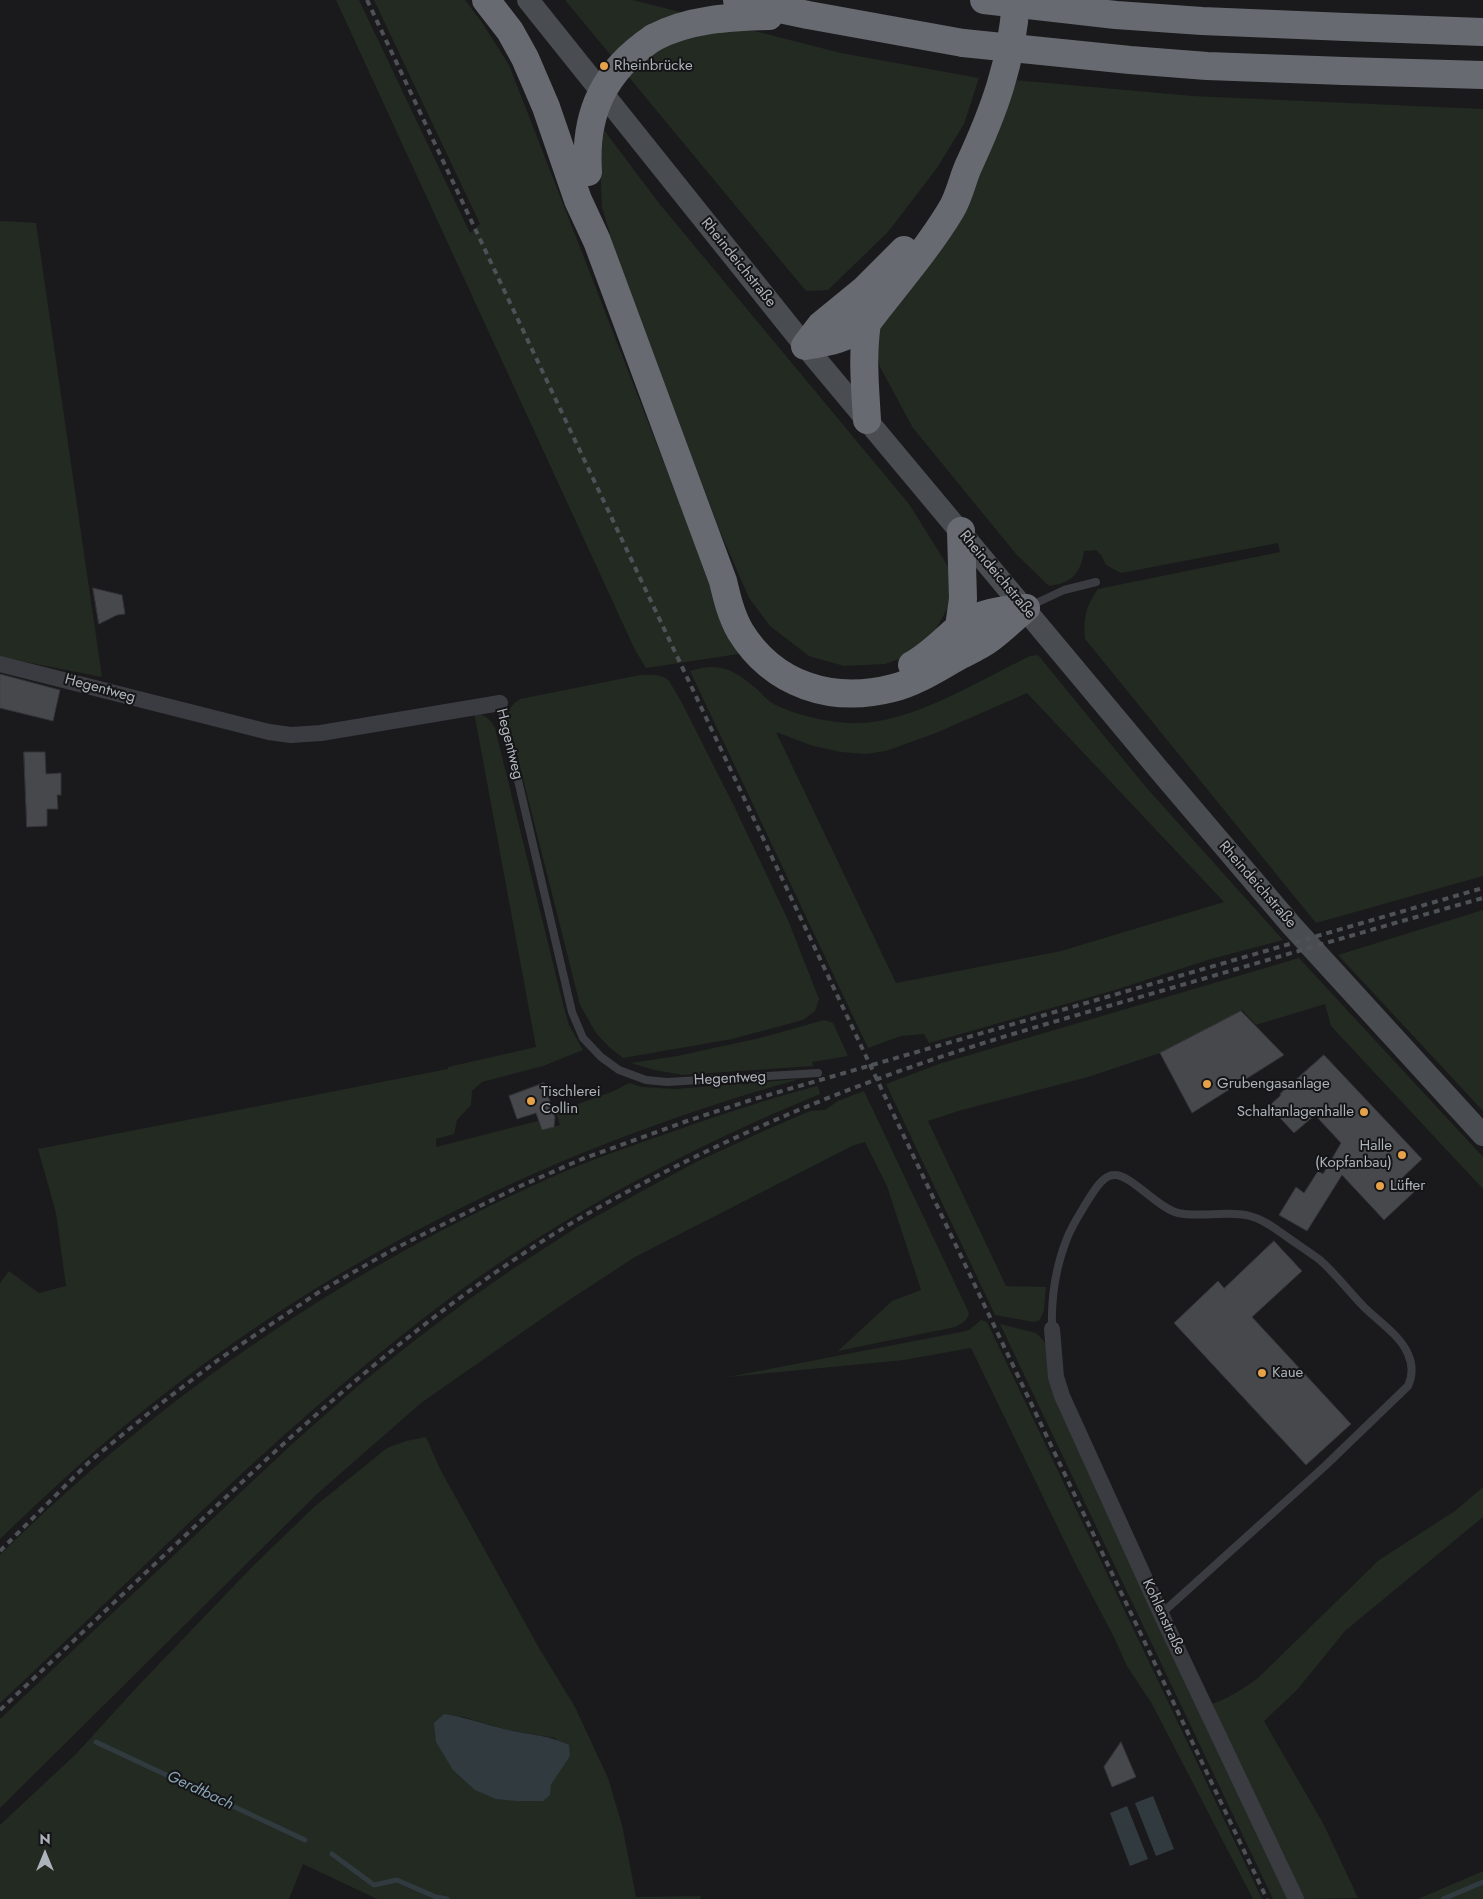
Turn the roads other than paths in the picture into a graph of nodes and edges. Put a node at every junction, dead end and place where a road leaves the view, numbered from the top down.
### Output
1 (486, 0) edge
2 (528, 0) edge
3 (737, 0) edge
4 (984, 0) edge
5 (1016, 0) edge
6 (808, 15) junction
7 (1483, 32) edge
8 (1483, 75) edge
9 (968, 168) junction
10 (597, 241) junction
11 (867, 323) junction
12 (805, 346) junction
13 (867, 420) junction
14 (960, 531) junction
15 (723, 580) junction
16 (1096, 582) dead end
17 (1026, 608) junction
18 (960, 627) junction
19 (0, 664) edge
20 (500, 703) joint
21 (818, 1073) dead end
22 (1483, 1135) edge
23 (1052, 1329) joint
24 (1161, 1614) junction
25 (1296, 1899) edge

1 - 10 highway
2 - 12 main road, Rheindeichstraße
3 - 6 highway
4 - 7 highway, bridge
5 - 9 highway
6 - 8 highway, bridge
6 - 10 highway, bridge
9 - 11 highway
9 - 12 highway
10 - 15 highway
11 - 12 highway
11 - 13 highway
12 - 13 main road, Rheindeichstraße
13 - 14 main road, Rheindeichstraße
14 - 17 main road, Rheindeichstraße
14 - 18 highway
15 - 17 highway
15 - 18 highway
16 - 17 lane
17 - 18 highway
17 - 22 main road, Rheindeichstraße
19 - 20 street, Hegentweg
20 - 21 lane, Hegentweg
23 - 24 street, Kohlenstraße
23 - 24 lane
24 - 25 street, Kohlenstraße

